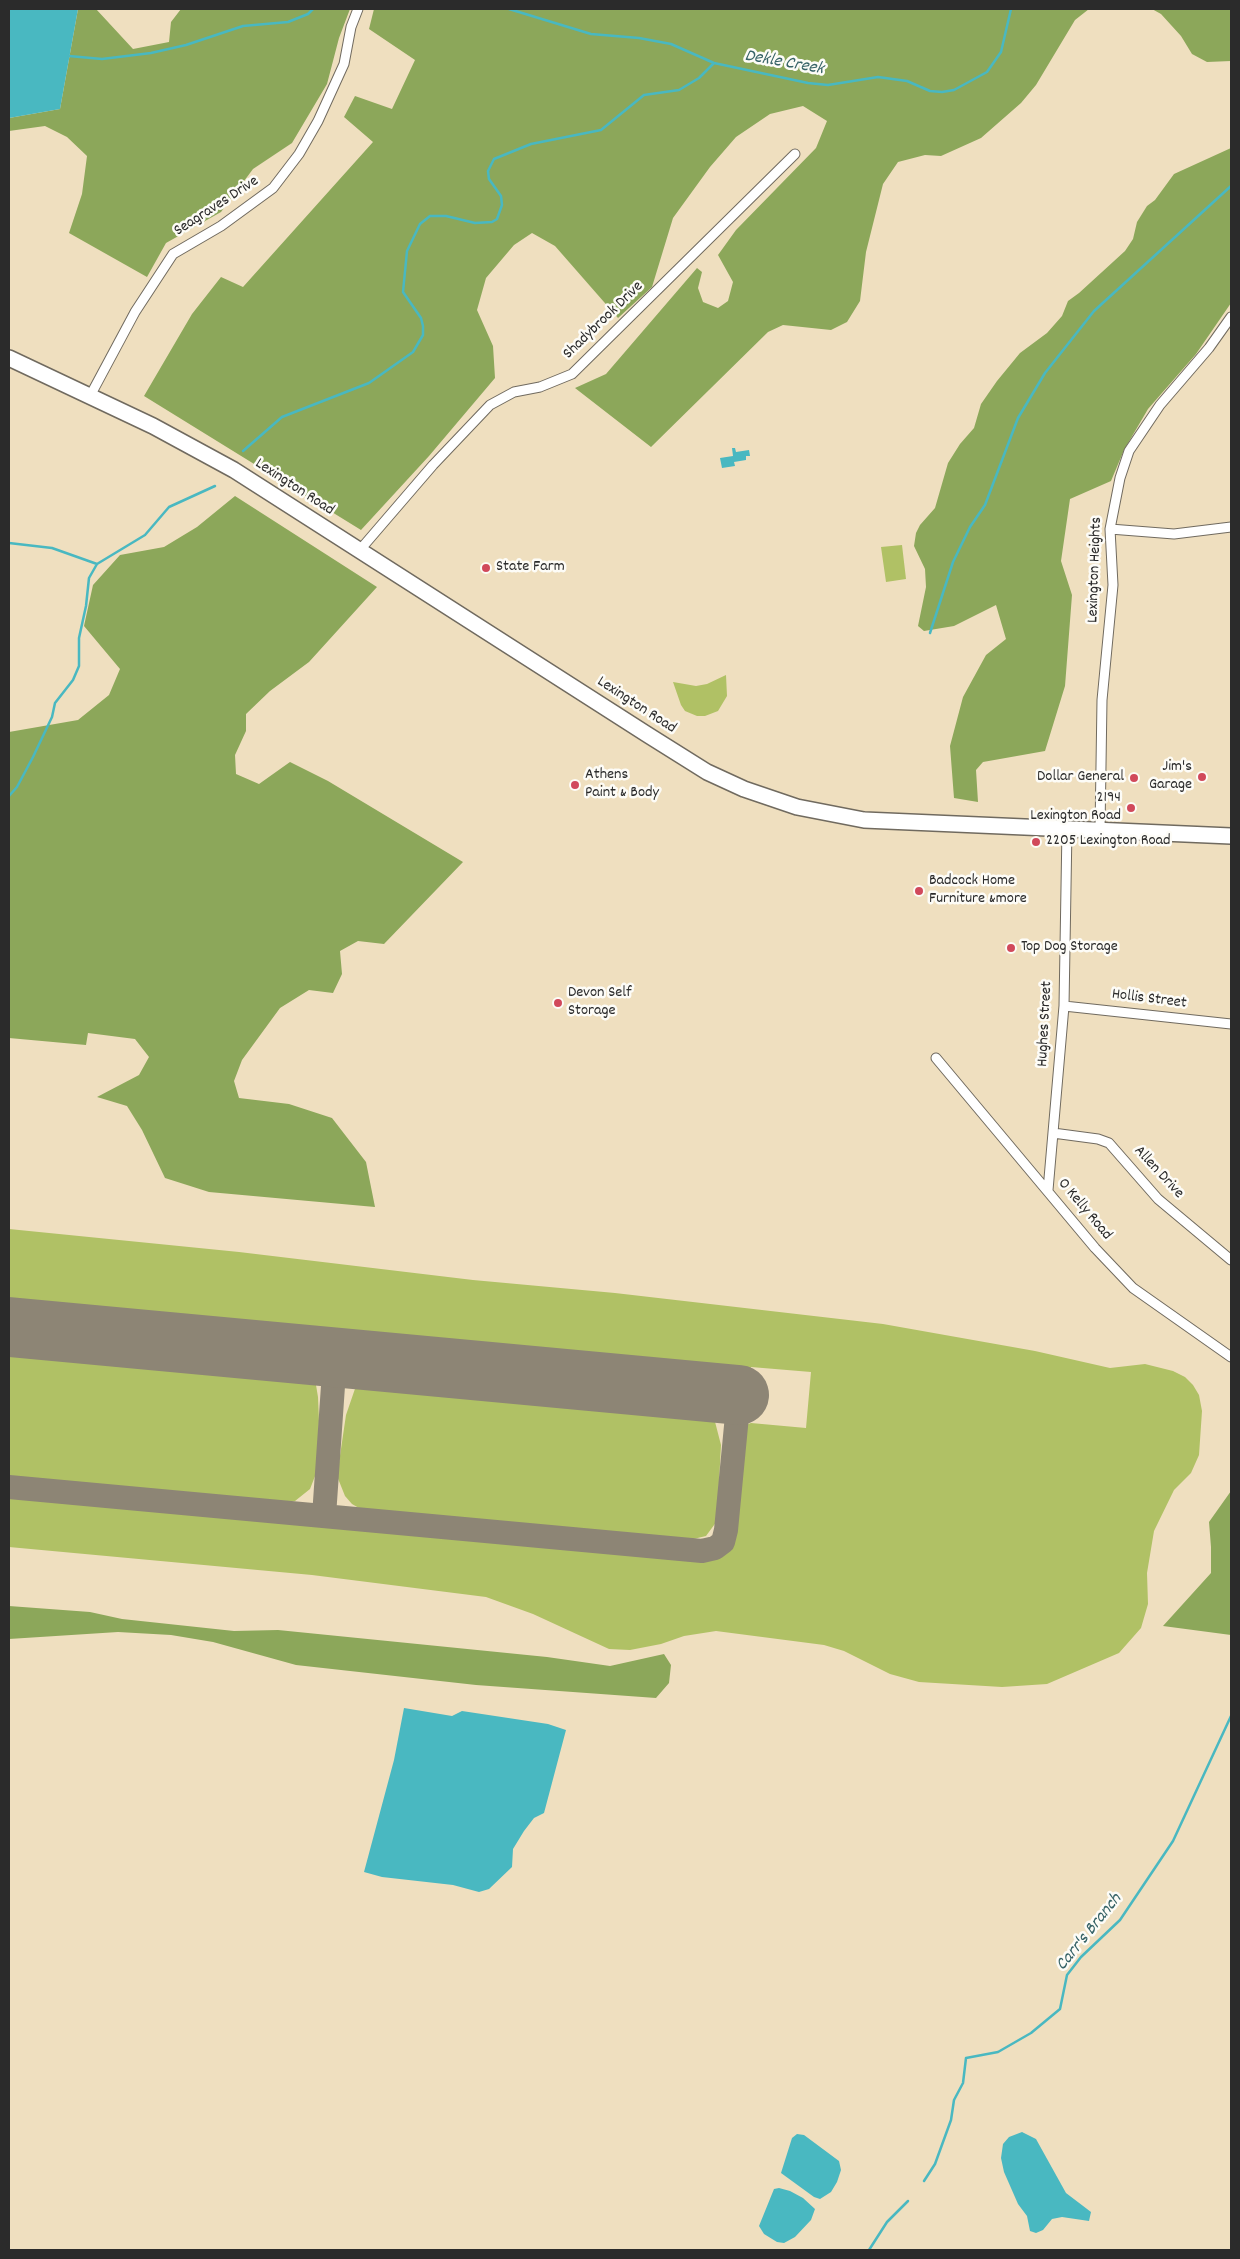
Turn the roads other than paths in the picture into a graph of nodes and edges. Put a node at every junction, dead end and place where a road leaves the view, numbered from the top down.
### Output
1 (358, 9) edge
2 (795, 154) dead end
3 (1231, 317) edge
4 (9, 358) edge
5 (90, 396) junction
6 (1231, 527) edge
7 (1110, 529) junction
8 (359, 551) junction
9 (1067, 828) junction
10 (1100, 830) junction
11 (1231, 836) edge
12 (1064, 1006) junction
13 (1231, 1024) edge
14 (936, 1058) dead end
15 (1053, 1133) junction
16 (1048, 1190) junction
17 (1231, 1260) edge
18 (1231, 1357) edge

1 - 5 street, Seagraves Drive
2 - 8 street, Shadybrook Drive
3 - 7 street, Lexington Heights
4 - 5 highway, Lexington Road
5 - 8 highway, Lexington Road
6 - 7 street
7 - 10 street, Lexington Heights
8 - 9 highway, Lexington Road
9 - 10 highway, Lexington Road
9 - 12 street, Hughes Street
10 - 11 highway, Lexington Road
12 - 13 street, Hollis Street
12 - 15 street, Hughes Street
14 - 16 street, O Kelly Road
15 - 16 street, Hughes Street
15 - 17 street, Allen Drive
16 - 18 street, O Kelly Road

